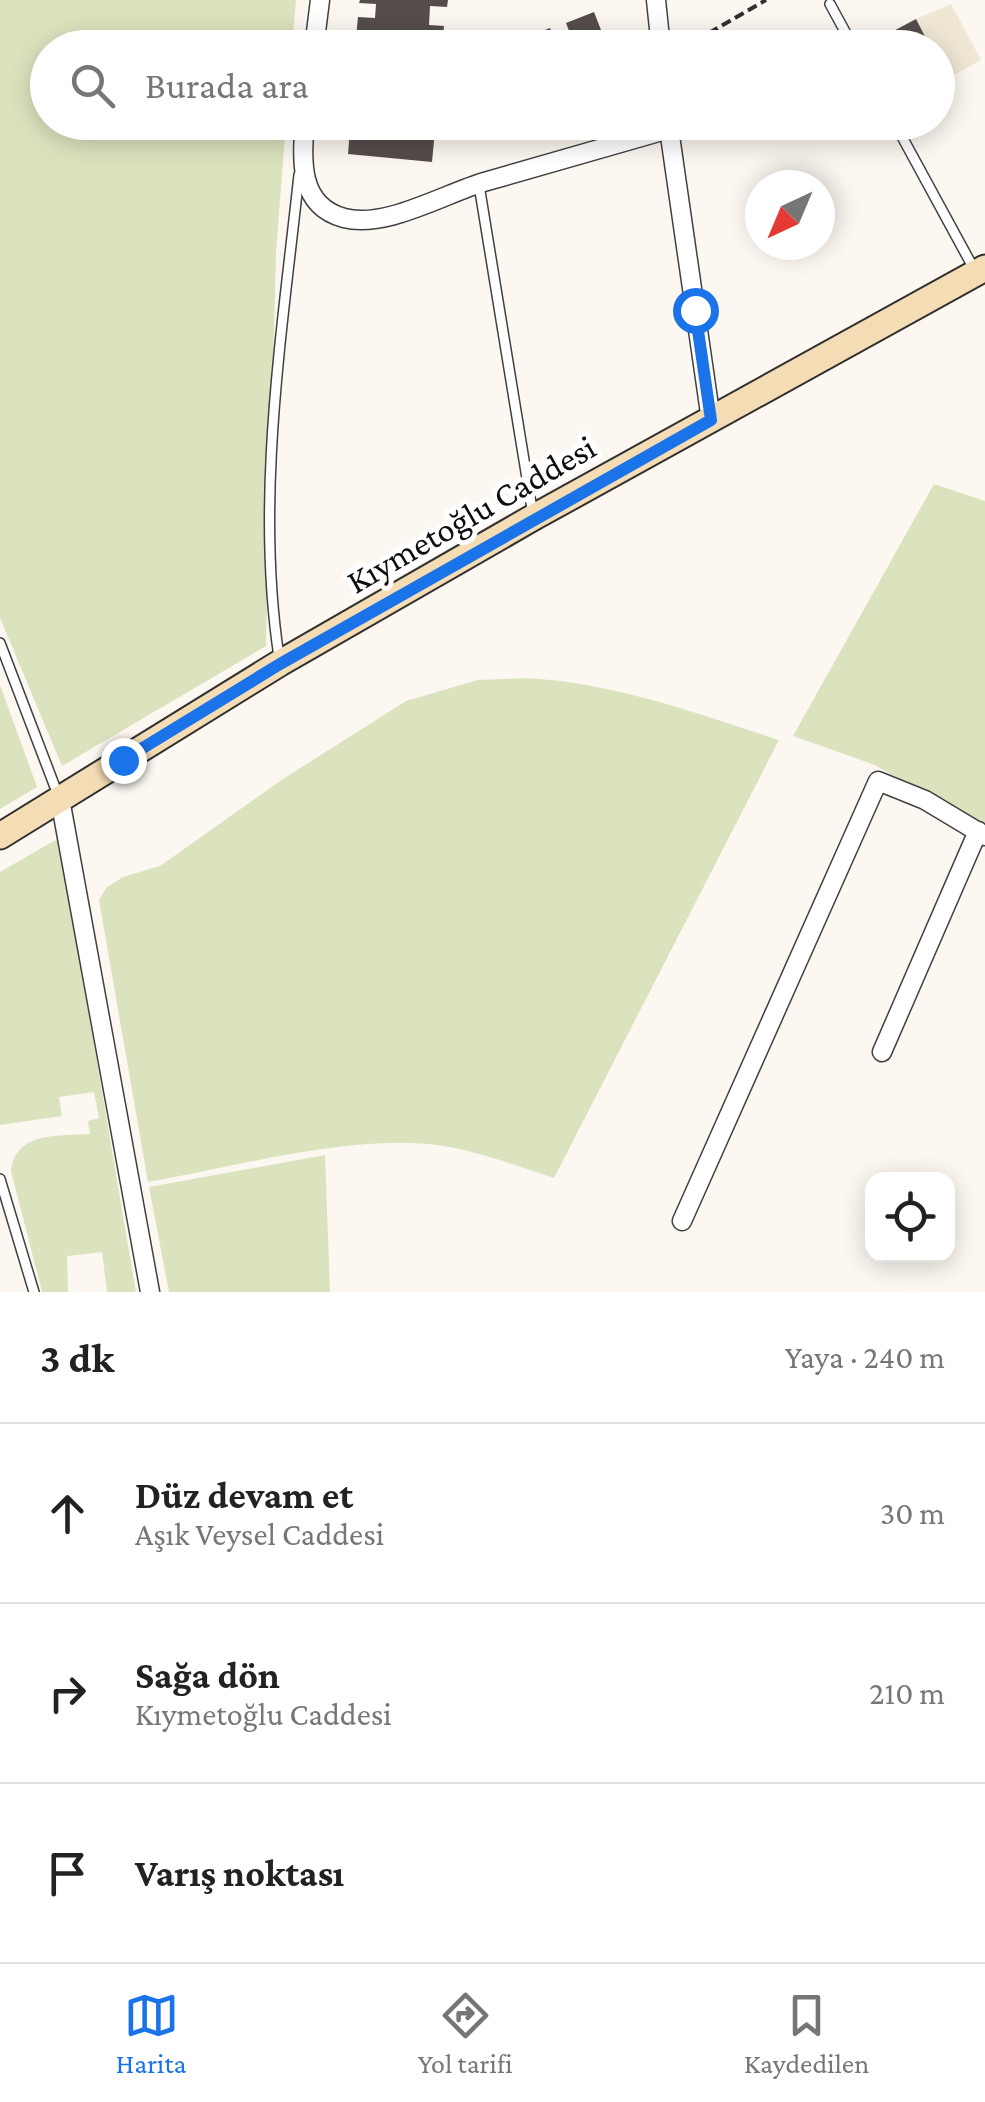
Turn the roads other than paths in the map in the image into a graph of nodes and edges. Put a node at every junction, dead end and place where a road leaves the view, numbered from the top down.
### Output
1 (320, 0) edge
2 (656, 0) edge
3 (830, 4) dead end
4 (316, 30) edge
5 (659, 30) edge
6 (844, 30) edge
7 (303, 140) edge
8 (623, 140) edge
9 (671, 140) edge
10 (905, 140) edge
11 (302, 152) junction
12 (479, 184) junction
13 (981, 271) edge
14 (711, 420) junction
15 (534, 517) junction
16 (0, 643) edge
17 (280, 664) junction
18 (60, 799) junction
19 (981, 833) edge
20 (0, 836) edge
21 (882, 1052) dead end
22 (0, 1179) edge
23 (682, 1221) dead end
24 (34, 1292) edge
25 (150, 1292) edge

1 - 4 street
2 - 5 street
3 - 6 lane
7 - 11 street
8 - 12 street
9 - 14 street
10 - 13 lane
11 - 12 street
11 - 17 lane
12 - 15 lane
13 - 14 main road, Kıymetoğlu Caddesi
14 - 15 main road, Kıymetoğlu Caddesi
15 - 17 main road, Kıymetoğlu Caddesi
16 - 18 lane
17 - 18 main road, Kıymetoğlu Caddesi
18 - 20 main road, Kıymetoğlu Caddesi
18 - 25 street
19 - 21 street
19 - 23 street
22 - 24 lane

